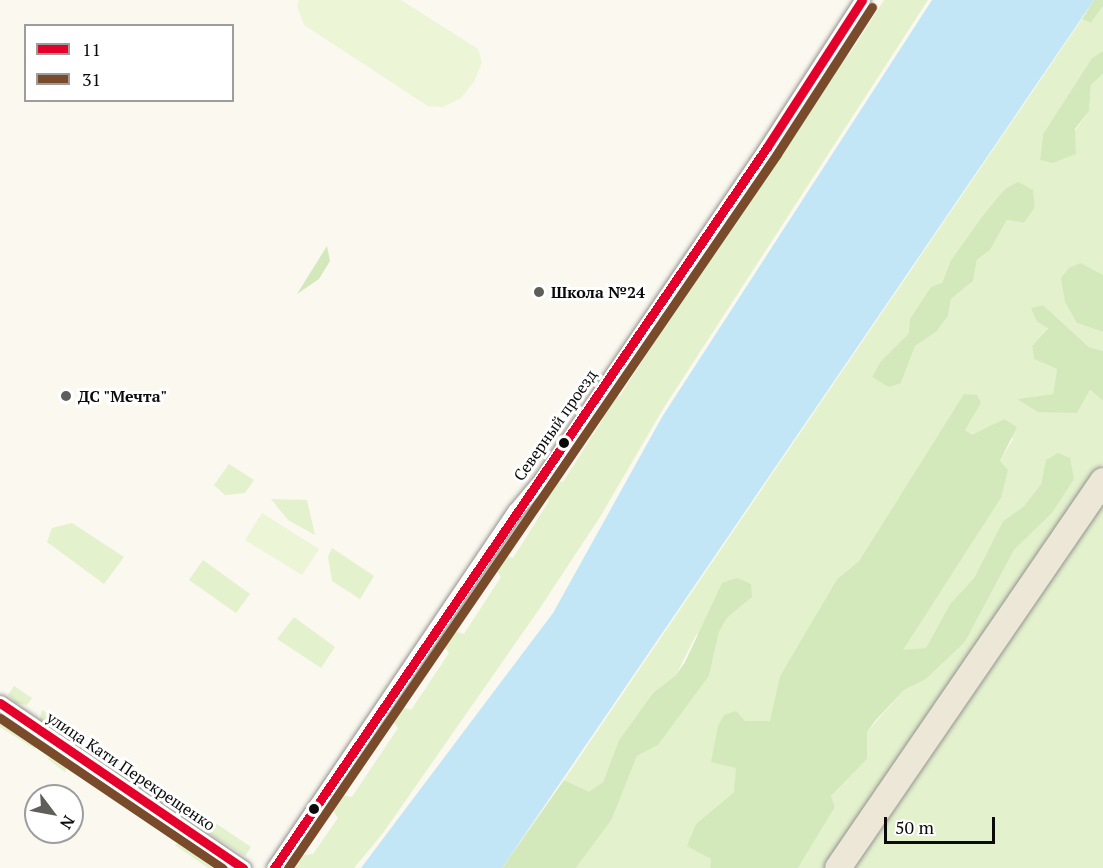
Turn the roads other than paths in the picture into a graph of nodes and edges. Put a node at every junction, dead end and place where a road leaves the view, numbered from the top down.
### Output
1 (862, 0) edge
2 (1103, 481) edge
3 (0, 703) edge
4 (243, 868) edge
5 (274, 868) edge
6 (838, 868) edge

1 - 5 street, Северный проезд
2 - 6 main road
3 - 4 street, улица Кати Перекрещенко

